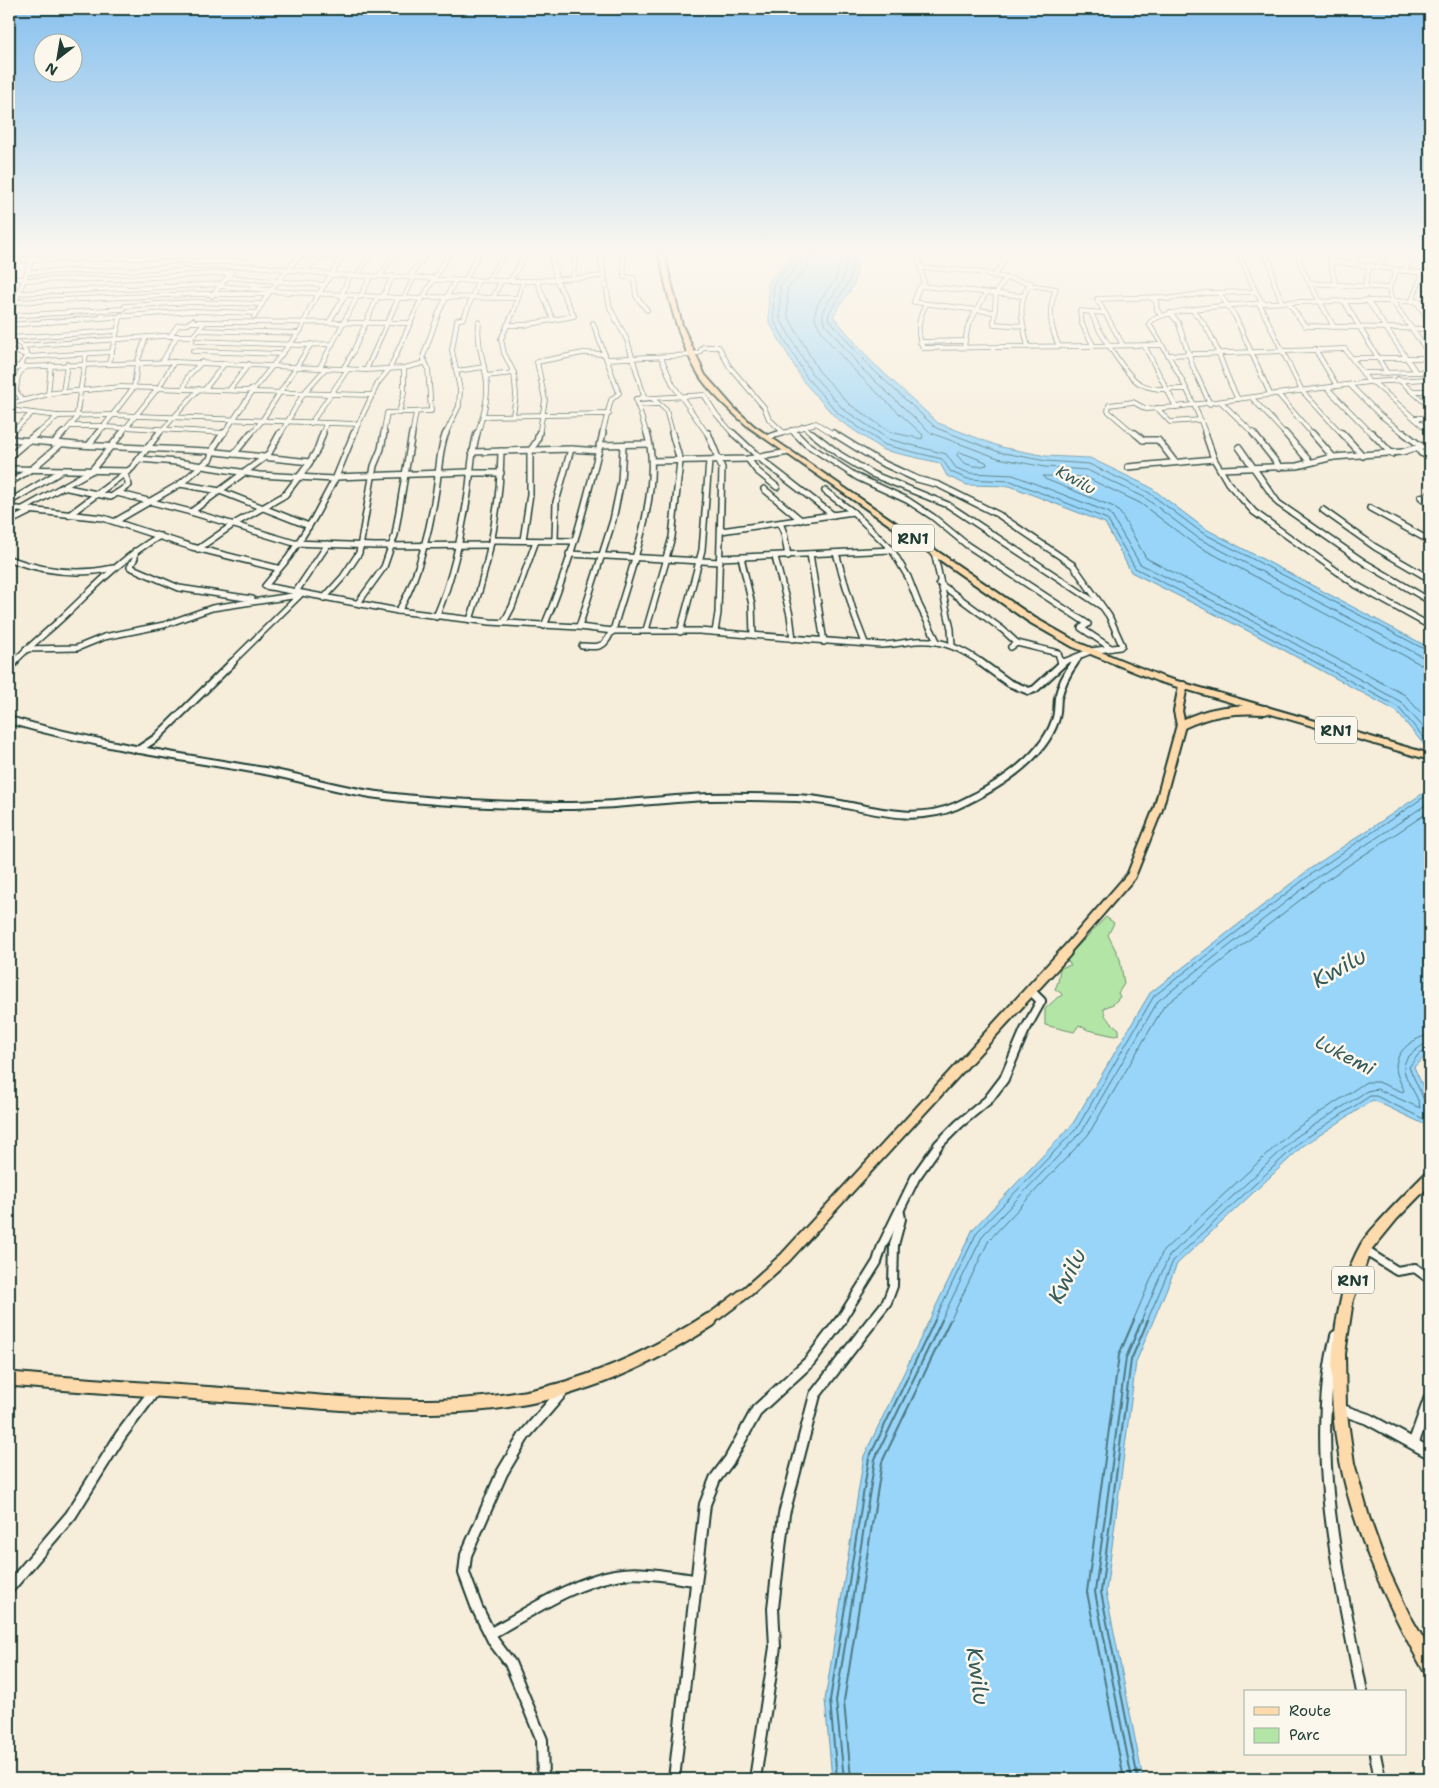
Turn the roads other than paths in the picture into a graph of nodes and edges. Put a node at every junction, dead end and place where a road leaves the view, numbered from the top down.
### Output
1 (10, 337) edge
2 (141, 337) edge
3 (146, 337) edge
4 (176, 337) edge
5 (200, 337) edge
6 (247, 337) edge
7 (294, 337) edge
8 (335, 337) edge
9 (359, 337) edge
10 (381, 337) edge
11 (404, 337) edge
12 (431, 337) edge
13 (453, 337) edge
14 (477, 337) edge
15 (502, 337) edge
16 (598, 337) edge
17 (626, 337) edge
18 (685, 337) edge
19 (920, 337) edge
20 (965, 337) edge
21 (1026, 337) edge
22 (1057, 337) edge
23 (1089, 337) edge
24 (1104, 337) edge
25 (1118, 337) edge
26 (1157, 337) edge
27 (1183, 337) edge
28 (1211, 337) edge
29 (1245, 337) edge
30 (1276, 337) edge
31 (1366, 337) edge
32 (1392, 337) edge
33 (1417, 337) edge
34 (115, 340) junction
35 (197, 341) junction
36 (963, 341) junction
37 (243, 342) junction
38 (920, 342) junction
39 (289, 344) junction
40 (311, 344) junction
41 (332, 344) junction
42 (1123, 345) junction
43 (1144, 345) junction
44 (1162, 345) junction
45 (23, 346) junction
46 (1059, 346) junction
47 (1093, 346) junction
48 (1110, 346) junction
49 (964, 347) junction
50 (1028, 347) junction
51 (1315, 349) junction
52 (9, 350) edge
53 (193, 351) junction
54 (1282, 351) junction
55 (112, 352) junction
56 (1250, 352) junction
57 (234, 353) junction
58 (1188, 353) junction
59 (1218, 353) junction
60 (86, 354) junction
61 (281, 354) junction
62 (692, 354) junction
63 (1169, 355) junction
64 (27, 356) junction
65 (606, 357) junction
66 (661, 357) junction
67 (1430, 357) edge
68 (633, 358) junction
69 (1352, 358) junction
70 (1378, 358) junction
71 (1406, 358) junction
72 (162, 362) junction
73 (174, 362) junction
74 (187, 362) junction
75 (202, 362) junction
76 (109, 363) junction
77 (224, 363) junction
78 (424, 363) junction
79 (67, 364) junction
80 (83, 364) junction
81 (136, 364) junction
82 (248, 364) junction
83 (9, 365) edge
84 (51, 365) junction
85 (25, 366) junction
86 (272, 366) junction
87 (19, 367) junction
88 (298, 367) junction
89 (320, 367) junction
90 (326, 368) junction
91 (390, 368) junction
92 (404, 368) junction
93 (484, 368) junction
94 (345, 369) junction
95 (366, 370) junction
96 (457, 371) junction
97 (1416, 372) junction
98 (1430, 372) edge
99 (514, 373) junction
100 (1363, 373) junction
101 (1387, 373) junction
102 (9, 375) edge
103 (18, 376) junction
104 (486, 376) junction
105 (1398, 379) junction
106 (1430, 379) edge
107 (1370, 382) junction
108 (1350, 385) junction
109 (1337, 386) junction
110 (134, 387) junction
111 (160, 387) junction
112 (184, 388) junction
113 (1326, 388) junction
114 (202, 389) junction
115 (230, 389) junction
116 (1168, 389) junction
117 (1185, 389) junction
118 (78, 390) junction
119 (254, 390) junction
120 (1302, 391) junction
121 (1411, 391) junction
122 (1430, 391) edge
123 (63, 392) junction
124 (278, 393) junction
125 (48, 394) junction
126 (303, 394) junction
127 (1270, 394) junction
128 (1278, 394) junction
129 (330, 395) junction
130 (372, 395) junction
131 (682, 396) junction
132 (1252, 398) junction
133 (636, 399) junction
134 (653, 399) junction
135 (1238, 399) junction
136 (22, 400) junction
137 (1221, 402) junction
138 (9, 403) edge
139 (658, 404) junction
140 (1210, 404) junction
141 (637, 405) junction
142 (1194, 405) junction
143 (1429, 405) edge
144 (1176, 407) junction
145 (1157, 408) junction
146 (9, 410) edge
147 (416, 412) junction
148 (32, 413) junction
149 (399, 413) junction
150 (545, 414) junction
151 (609, 414) junction
152 (112, 415) junction
153 (58, 416) junction
154 (77, 416) junction
155 (135, 416) junction
156 (484, 416) junction
157 (513, 416) junction
158 (173, 418) junction
159 (1415, 418) junction
160 (1430, 418) edge
161 (1201, 420) junction
162 (233, 421) junction
163 (262, 422) junction
164 (288, 422) junction
165 (311, 423) junction
166 (326, 423) junction
167 (358, 424) junction
168 (70, 426) junction
169 (103, 426) junction
170 (803, 426) junction
171 (125, 428) junction
172 (163, 429) junction
173 (791, 430) junction
174 (784, 432) junction
175 (1430, 432) edge
176 (225, 433) junction
177 (9, 435) edge
178 (769, 437) junction
179 (9, 439) edge
180 (27, 442) junction
181 (53, 444) junction
182 (60, 444) junction
183 (649, 444) junction
184 (1430, 444) edge
185 (89, 445) junction
186 (110, 446) junction
187 (623, 446) junction
188 (1239, 447) dead end
189 (146, 448) junction
190 (599, 448) junction
191 (1420, 448) junction
192 (570, 449) junction
193 (213, 451) junction
194 (501, 451) junction
195 (530, 451) junction
196 (472, 452) junction
197 (789, 452) junction
198 (234, 454) junction
199 (1392, 454) junction
200 (1362, 456) junction
201 (760, 457) junction
202 (1333, 457) junction
203 (1430, 457) edge
204 (9, 458) edge
205 (264, 458) junction
206 (1214, 458) junction
207 (139, 459) junction
208 (748, 459) junction
209 (719, 460) junction
210 (652, 461) junction
211 (680, 461) junction
212 (709, 461) junction
213 (310, 462) junction
214 (1175, 462) junction
215 (1310, 462) junction
216 (202, 466) junction
217 (1128, 467) dead end
218 (1280, 467) junction
219 (1252, 468) junction
220 (9, 469) edge
221 (1221, 469) junction
222 (29, 470) junction
223 (63, 470) junction
224 (91, 471) junction
225 (438, 472) junction
226 (127, 473) junction
227 (245, 473) junction
228 (407, 473) junction
229 (469, 473) junction
230 (501, 473) junction
231 (373, 475) junction
232 (300, 478) junction
233 (335, 478) junction
234 (9, 484) edge
235 (180, 484) junction
236 (63, 487) junction
237 (220, 491) junction
238 (825, 491) dead end
239 (117, 493) junction
240 (96, 494) junction
241 (1430, 495) edge
242 (151, 501) junction
243 (9, 502) edge
244 (1430, 504) edge
245 (263, 507) junction
246 (9, 508) edge
247 (1370, 508) dead end
248 (23, 509) junction
249 (34, 510) junction
250 (1323, 510) dead end
251 (191, 512) junction
252 (853, 512) junction
253 (69, 515) junction
254 (833, 515) junction
255 (801, 520) junction
256 (9, 522) edge
257 (116, 522) junction
258 (780, 523) junction
259 (234, 524) junction
260 (309, 526) junction
261 (720, 531) junction
262 (160, 536) junction
263 (523, 540) junction
264 (555, 540) junction
265 (536, 541) junction
266 (573, 541) junction
267 (1430, 541) edge
268 (298, 543) junction
269 (491, 543) junction
270 (328, 544) junction
271 (391, 545) junction
272 (424, 545) junction
273 (360, 546) junction
274 (458, 546) junction
275 (198, 549) junction
276 (892, 550) junction
277 (135, 551) junction
278 (934, 552) junction
279 (836, 553) junction
280 (569, 554) junction
281 (810, 554) junction
282 (602, 555) junction
283 (788, 556) junction
284 (633, 557) junction
285 (741, 557) junction
286 (775, 557) junction
287 (666, 558) junction
288 (9, 559) edge
289 (700, 560) junction
290 (720, 560) junction
291 (116, 567) junction
292 (277, 568) junction
293 (1430, 579) edge
294 (940, 584) junction
295 (298, 593) junction
296 (324, 598) junction
297 (258, 600) junction
298 (1430, 601) edge
299 (358, 603) junction
300 (1103, 608) junction
301 (398, 611) junction
302 (436, 616) junction
303 (470, 620) junction
304 (504, 622) junction
305 (544, 626) junction
306 (1430, 626) edge
307 (579, 627) junction
308 (646, 630) junction
309 (613, 631) junction
310 (680, 632) junction
311 (715, 632) junction
312 (754, 635) junction
313 (792, 639) junction
314 (937, 641) junction
315 (824, 642) junction
316 (865, 643) junction
317 (1017, 643) junction
318 (582, 646) dead end
319 (952, 646) junction
320 (1011, 647) dead end
321 (1111, 648) junction
322 (26, 649) junction
323 (1091, 651) junction
324 (1082, 655) junction
325 (1061, 663) junction
326 (9, 668) edge
327 (1183, 686) junction
328 (1267, 710) junction
329 (9, 720) edge
330 (1181, 725) junction
331 (138, 750) junction
332 (1430, 757) edge
333 (1030, 990) junction
334 (1430, 1178) edge
335 (900, 1212) junction
336 (1364, 1250) junction
337 (1430, 1279) edge
338 (1342, 1317) junction
339 (9, 1379) edge
340 (567, 1387) junction
341 (155, 1390) junction
342 (1430, 1397) edge
343 (1340, 1409) junction
344 (1414, 1442) junction
345 (1430, 1453) edge
346 (695, 1580) junction
347 (9, 1588) edge
348 (491, 1633) junction
349 (1430, 1665) edge
350 (1362, 1690) edge
351 (1375, 1756) edge
352 (543, 1779) edge
353 (674, 1779) edge
354 (755, 1779) edge
355 (1380, 1779) edge

1 - 45 street
2 - 34 street
3 - 81 street
4 - 72 street
5 - 35 street
6 - 37 street
7 - 39 street
8 - 41 street
9 - 94 street
10 - 95 street
11 - 91 street
12 - 78 street
13 - 96 street
14 - 93 street
15 - 99 street
16 - 65 street
17 - 68 street
18 - 62 highway, RN1
19 - 38 street
20 - 36 street
21 - 50 street
22 - 46 street
23 - 47 street
24 - 48 street
25 - 42 street
26 - 44 street
27 - 58 street
28 - 59 street
29 - 56 street
30 - 54 street
31 - 70 street
32 - 71 street
33 - 67 street
34 - 45 street
34 - 55 street
35 - 37 street
35 - 53 street
36 - 38 street
36 - 49 street
37 - 39 street
37 - 57 street
38 - 49 street
39 - 40 street
39 - 61 street
40 - 41 street
40 - 88 street
41 - 89 street
42 - 43 street
42 - 48 street
43 - 44 street
43 - 116 street
44 - 63 street
45 - 64 street
46 - 47 street
46 - 50 street
47 - 48 street
48 - 116 street
49 - 50 street
51 - 54 street
51 - 69 street
51 - 109 street
52 - 64 street
53 - 57 street
53 - 74 street
54 - 56 street
54 - 120 street
55 - 60 street
55 - 76 street
56 - 59 street
56 - 127 street
57 - 61 street
58 - 59 street
58 - 63 street
58 - 140 street
59 - 135 street
60 - 64 street
60 - 80 street
61 - 86 street
62 - 66 street
62 - 174 street
62 - 178 highway, RN1
63 - 117 street
64 - 87 street
65 - 68 street
65 - 150 street
65 - 151 street
66 - 68 street
66 - 131 street
67 - 71 street
68 - 133 street
69 - 70 street
69 - 100 street
70 - 71 street
70 - 101 street
71 - 97 street
72 - 73 street
72 - 81 street
73 - 74 street
73 - 111 street
74 - 75 street
75 - 77 street
75 - 112 street
76 - 80 street
76 - 81 street
77 - 82 street
77 - 114 street
78 - 92 street
78 - 147 street
79 - 80 street
79 - 84 street
79 - 123 street
80 - 118 street
81 - 110 street
82 - 86 street
82 - 115 street
83 - 87 street
84 - 85 street
84 - 125 street
85 - 87 street
85 - 103 street
86 - 88 street
86 - 119 street
87 - 102 street
88 - 89 street
88 - 124 street
89 - 90 street
90 - 94 street
90 - 126 street
91 - 92 street
91 - 95 street
91 - 130 street
92 - 149 street
93 - 96 street
93 - 104 street
94 - 95 street
94 - 129 street
96 - 225 street
97 - 98 street
97 - 101 street
99 - 104 street
99 - 157 street
100 - 101 street
100 - 107 street
102 - 103 street
103 - 136 street
104 - 156 street
105 - 106 street
105 - 107 street
105 - 121 street
107 - 108 street
107 - 159 street
108 - 109 street
108 - 191 street
109 - 113 street
110 - 111 street
110 - 118 street
110 - 152 street
111 - 112 street
111 - 155 street
112 - 114 street
113 - 120 street
113 - 199 street
114 - 115 street
114 - 158 street
115 - 119 street
116 - 117 street
116 - 144 street
117 - 142 street
118 - 123 street
118 - 154 street
119 - 124 street
119 - 162 street
120 - 128 street
120 - 200 street
121 - 122 street
121 - 143 street
123 - 125 street
124 - 126 street
124 - 163 street
125 - 136 street
126 - 129 street
126 - 164 street
127 - 128 street
127 - 132 street
128 - 202 street
129 - 130 street
129 - 165 street
130 - 167 street
131 - 134 street
131 - 201 street
131 - 209 street
132 - 135 street
132 - 215 street
133 - 134 street
133 - 141 street
134 - 139 street
135 - 137 street
136 - 138 street
137 - 140 street
137 - 218 street
139 - 141 street
139 - 211 street
140 - 142 street
141 - 183 street
142 - 144 street
142 - 161 street
144 - 145 street
145 - 161 street
145 - 214 street
146 - 148 street
147 - 149 street
147 - 228 street
148 - 153 street
148 - 177 street
149 - 231 street
150 - 151 street
150 - 157 street
150 - 195 street
151 - 190 street
152 - 154 street
152 - 155 street
152 - 169 street
153 - 154 street
153 - 180 street
154 - 168 street
155 - 158 street
155 - 171 street
156 - 157 street
156 - 196 street
158 - 162 street
158 - 172 street
159 - 160 street
159 - 175 street
161 - 206 street
162 - 163 street
162 - 176 street
163 - 164 street
163 - 198 street
164 - 165 street
164 - 205 street
165 - 166 street
166 - 167 street
166 - 213 street
167 - 233 street
168 - 169 street
168 - 181 street
169 - 171 street
169 - 185 street
170 - 173 street
170 - 300 street
170 - 300 street
171 - 172 street
171 - 186 street
172 - 176 street
172 - 189 street
173 - 174 street
173 - 321 street
174 - 178 street
176 - 193 street
178 - 197 highway, RN1
179 - 180 street
180 - 181 street
180 - 204 street
181 - 182 street
182 - 185 street
182 - 222 street
183 - 187 street
183 - 210 street
184 - 191 street
185 - 186 street
186 - 189 street
186 - 224 street
187 - 190 street
187 - 282 street
188 - 219 street
189 - 193 street
189 - 207 street
190 - 192 street
190 - 266 street
191 - 199 street
191 - 203 street
192 - 195 street
192 - 264 street
193 - 198 street
193 - 216 street
194 - 195 street
194 - 196 street
194 - 230 street
195 - 263 street
196 - 229 street
197 - 201 street
197 - 278 highway, RN1
198 - 205 street
199 - 200 street
200 - 202 street
201 - 208 street
201 - 254 street
202 - 215 street
205 - 213 street
205 - 227 street
206 - 214 street
206 - 221 street
207 - 216 street
207 - 226 street
208 - 209 street
208 - 255 street
209 - 212 street
209 - 261 street
210 - 211 street
210 - 284 street
211 - 212 street
211 - 287 street
212 - 289 street
213 - 232 street
214 - 217 street
215 - 218 street
216 - 227 street
216 - 235 street
218 - 219 street
219 - 221 street
219 - 298 street
220 - 222 street
221 - 306 street
222 - 223 street
222 - 234 street
223 - 224 street
223 - 243 street
224 - 226 street
224 - 236 street
225 - 228 street
225 - 229 street
225 - 272 street
226 - 239 street
226 - 240 street
227 - 232 street
227 - 237 street
228 - 231 street
228 - 271 street
229 - 230 street
229 - 274 street
230 - 269 street
231 - 233 street
231 - 273 street
232 - 233 street
232 - 245 street
233 - 260 street
235 - 237 street
235 - 242 street
236 - 240 street
236 - 248 street
237 - 245 street
237 - 251 street
238 - 252 street
239 - 240 street
239 - 242 street
240 - 253 street
241 - 244 street
242 - 251 street
242 - 257 street
245 - 259 street
245 - 260 street
246 - 248 street
247 - 267 street
248 - 249 street
249 - 253 street
249 - 256 street
250 - 293 street
251 - 259 street
252 - 254 street
252 - 276 street
253 - 257 street
254 - 255 street
255 - 258 street
257 - 262 street
258 - 261 street
258 - 283 street
259 - 268 street
259 - 275 street
260 - 268 street
261 - 290 street
262 - 275 street
262 - 277 street
263 - 265 street
263 - 269 street
264 - 265 street
264 - 266 street
265 - 304 street
266 - 280 street
268 - 270 street
268 - 292 street
269 - 274 street
269 - 303 street
270 - 273 street
270 - 295 street
271 - 272 street
271 - 273 street
271 - 299 street
272 - 274 street
272 - 301 street
273 - 296 street
274 - 302 street
275 - 292 street
276 - 279 street
276 - 314 street
277 - 291 street
277 - 297 street
278 - 294 street
278 - 323 highway, RN1
279 - 281 street
279 - 316 street
280 - 282 street
280 - 305 street
281 - 283 street
281 - 315 street
282 - 284 street
282 - 307 street
283 - 286 street
284 - 287 street
284 - 309 street
285 - 286 street
285 - 290 street
285 - 312 street
286 - 313 street
287 - 289 street
287 - 308 street
288 - 291 street
289 - 290 street
289 - 310 street
290 - 311 street
291 - 322 street
292 - 295 street
294 - 317 street
294 - 319 street
295 - 296 street
295 - 297 street
295 - 331 street
296 - 299 street
297 - 322 street
299 - 301 street
300 - 321 street
301 - 302 street
302 - 303 street
303 - 304 street
304 - 305 street
305 - 307 street
307 - 309 street
308 - 309 street
308 - 310 street
309 - 318 street
310 - 311 street
311 - 312 street
312 - 313 street
313 - 315 street
314 - 316 street
314 - 319 street
315 - 316 street
317 - 320 street
317 - 325 street
319 - 325 street
321 - 323 street
322 - 326 street
323 - 324 street
323 - 327 highway, RN1
324 - 325 street
324 - 331 street
327 - 328 highway, RN1
327 - 330 main road
328 - 330 main road
328 - 332 highway, RN1
329 - 331 street
330 - 333 main road
333 - 335 street
333 - 340 main road
334 - 336 highway, RN1
335 - 346 street
335 - 354 street
336 - 337 street
336 - 338 highway, RN1
338 - 343 highway, RN1
338 - 350 street
339 - 341 main road
340 - 341 main road
340 - 348 street
341 - 347 street
342 - 344 street
343 - 344 street
343 - 349 highway, RN1
344 - 345 street
346 - 348 street
346 - 353 street
348 - 352 street
351 - 355 street

